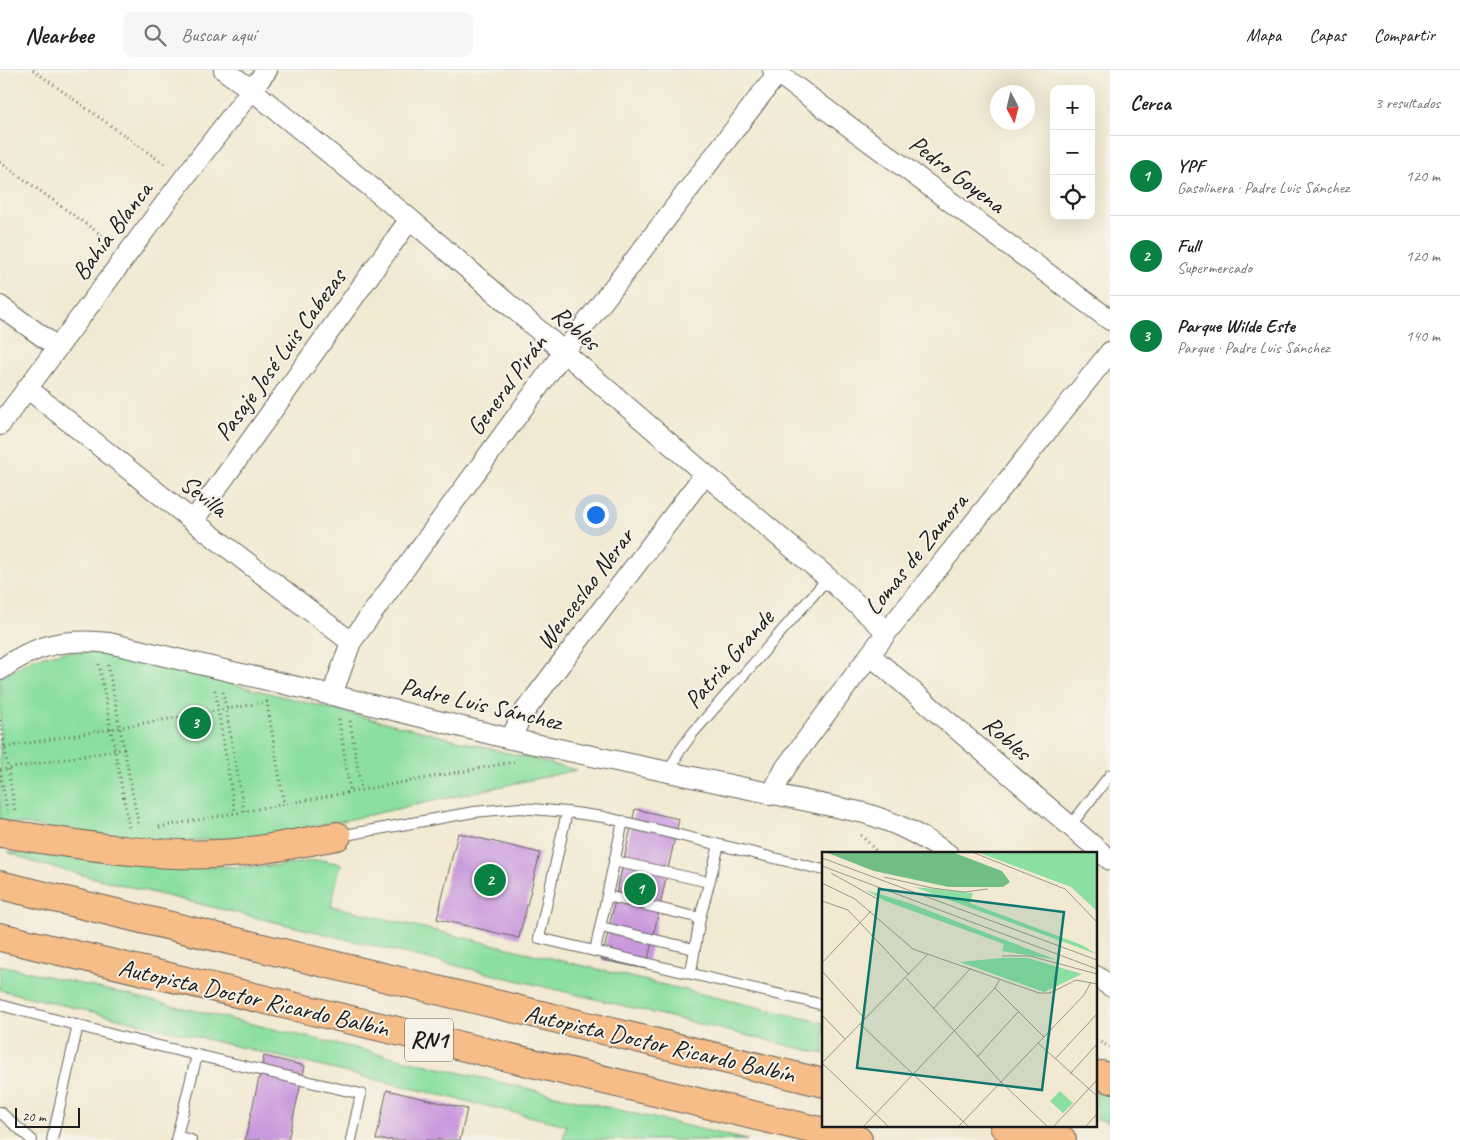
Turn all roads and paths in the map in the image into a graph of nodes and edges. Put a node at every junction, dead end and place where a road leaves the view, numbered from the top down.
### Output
1 (33, 70) edge
2 (224, 70) edge
3 (267, 70) edge
4 (777, 71) edge
5 (252, 90) junction
6 (0, 162) edge
7 (184, 178) junction
8 (410, 219) junction
9 (128, 254) junction
10 (0, 306) edge
11 (1110, 320) edge
12 (58, 347) junction
13 (564, 352) junction
14 (1107, 362) edge
15 (27, 388) junction
16 (0, 425) edge
17 (705, 474) junction
18 (193, 521) junction
19 (828, 578) junction
20 (887, 632) junction
21 (351, 642) junction
22 (870, 655) junction
23 (92, 663) dead end
24 (99, 664) junction
25 (108, 665) junction
26 (118, 668) dead end
27 (0, 670) edge
28 (223, 692) junction
29 (232, 694) dead end
30 (332, 695) junction
31 (250, 698) dead end
32 (267, 702) junction
33 (276, 704) dead end
34 (226, 709) junction
35 (218, 710) junction
36 (330, 717) dead end
37 (339, 719) junction
38 (0, 720) edge
39 (350, 721) junction
40 (359, 724) dead end
41 (120, 727) junction
42 (111, 729) junction
43 (2, 747) edge
44 (124, 749) junction
45 (511, 749) junction
46 (115, 750) junction
47 (8, 768) junction
48 (0, 770) edge
49 (668, 773) junction
50 (1110, 775) edge
51 (360, 790) junction
52 (350, 792) junction
53 (771, 795) junction
54 (284, 804) junction
55 (244, 812) junction
56 (567, 812) junction
57 (235, 813) junction
58 (623, 821) junction
59 (8, 822) edge
60 (1070, 826) junction
61 (159, 827) dead end
62 (140, 831) dead end
63 (130, 832) dead end
64 (860, 834) dead end
65 (337, 836) joint
66 (719, 845) junction
67 (877, 852) edge
68 (945, 852) edge
69 (1110, 860) edge
70 (614, 861) junction
71 (822, 870) edge
72 (709, 882) junction
73 (0, 885) edge
74 (607, 896) junction
75 (700, 918) junction
76 (600, 927) junction
77 (0, 937) edge
78 (694, 949) junction
79 (595, 951) junction
80 (691, 972) junction
81 (1098, 977) edge
82 (1110, 986) edge
83 (0, 1005) edge
84 (822, 1005) edge
85 (78, 1025) junction
86 (1098, 1041) edge
87 (1110, 1048) edge
88 (197, 1055) junction
89 (822, 1083) edge
90 (0, 1112) edge
91 (1012, 1128) edge
92 (176, 1138) edge
93 (32, 1140) edge
94 (52, 1140) edge
95 (192, 1140) edge
96 (351, 1140) edge
97 (858, 1140) edge
98 (1062, 1140) edge

1 - 7 path
2 - 5 street, Robles
3 - 5 street, Bahía Blanca
4 - 11 street, Pedro Goyena
4 - 13 street, General Pirán
5 - 7 street, Bahía Blanca
5 - 8 street, Robles
6 - 9 path
7 - 9 street, Bahía Blanca
8 - 13 street, Robles
8 - 18 street, Pasaje José Luis Cabezas
9 - 12 street, Bahía Blanca
10 - 12 street
12 - 15 street, Bahía Blanca
13 - 17 street, Robles
13 - 21 street, General Pirán
14 - 20 street, Lomas de Zamora
15 - 16 street, Bahía Blanca
15 - 18 street, Sevilla
17 - 19 street, Robles
17 - 45 street, Wenceslao Nerar
18 - 21 street, Sevilla
19 - 20 street, Robles
19 - 49 lane, Patria Grande
20 - 22 street, Lomas de Zamora
21 - 30 street, General Pirán
22 - 53 street, Lomas de Zamora
22 - 60 street, Robles
23 - 24 path
24 - 25 path
24 - 42 path
25 - 26 path
25 - 41 path
27 - 30 street, Padre Luis Sánchez
28 - 29 path
28 - 34 path
28 - 35 path
30 - 45 street, Padre Luis Sánchez
31 - 32 path
32 - 33 path
32 - 34 path
32 - 54 path
34 - 35 path
34 - 55 path
35 - 41 path
35 - 57 path
36 - 37 path
37 - 39 path
37 - 52 path
38 - 43 path
39 - 40 path
39 - 51 path
41 - 42 path
41 - 44 path
42 - 43 path
42 - 46 path
43 - 47 path
44 - 46 path
44 - 62 path
45 - 49 street, Padre Luis Sánchez
45 - 51 path
46 - 47 path
46 - 63 path
47 - 48 path
47 - 59 path
48 - 59 path
49 - 53 street, Padre Luis Sánchez
50 - 60 lane
51 - 52 path
52 - 54 path
53 - 68 street, Padre Luis Sánchez
54 - 55 path
55 - 57 path
56 - 58 lane
56 - 65 lane
56 - 79 lane
57 - 61 path
58 - 66 lane
58 - 70 lane
59 - 65 highway
60 - 69 street, Robles
64 - 67 path
66 - 71 lane
66 - 72 lane
70 - 72 lane
70 - 74 lane
72 - 75 lane
73 - 89 highway, Autopista Doctor Ricardo Balbín / RN1
74 - 75 lane
74 - 76 lane
75 - 78 lane
76 - 78 lane
76 - 79 lane
77 - 97 highway, Autopista Doctor Ricardo Balbín / RN1
78 - 80 lane
79 - 80 lane
80 - 84 lane
81 - 82 street
83 - 85 lane
85 - 88 lane
85 - 94 lane
86 - 87 path
88 - 92 lane
88 - 96 lane
90 - 93 lane
91 - 98 highway
92 - 95 lane

